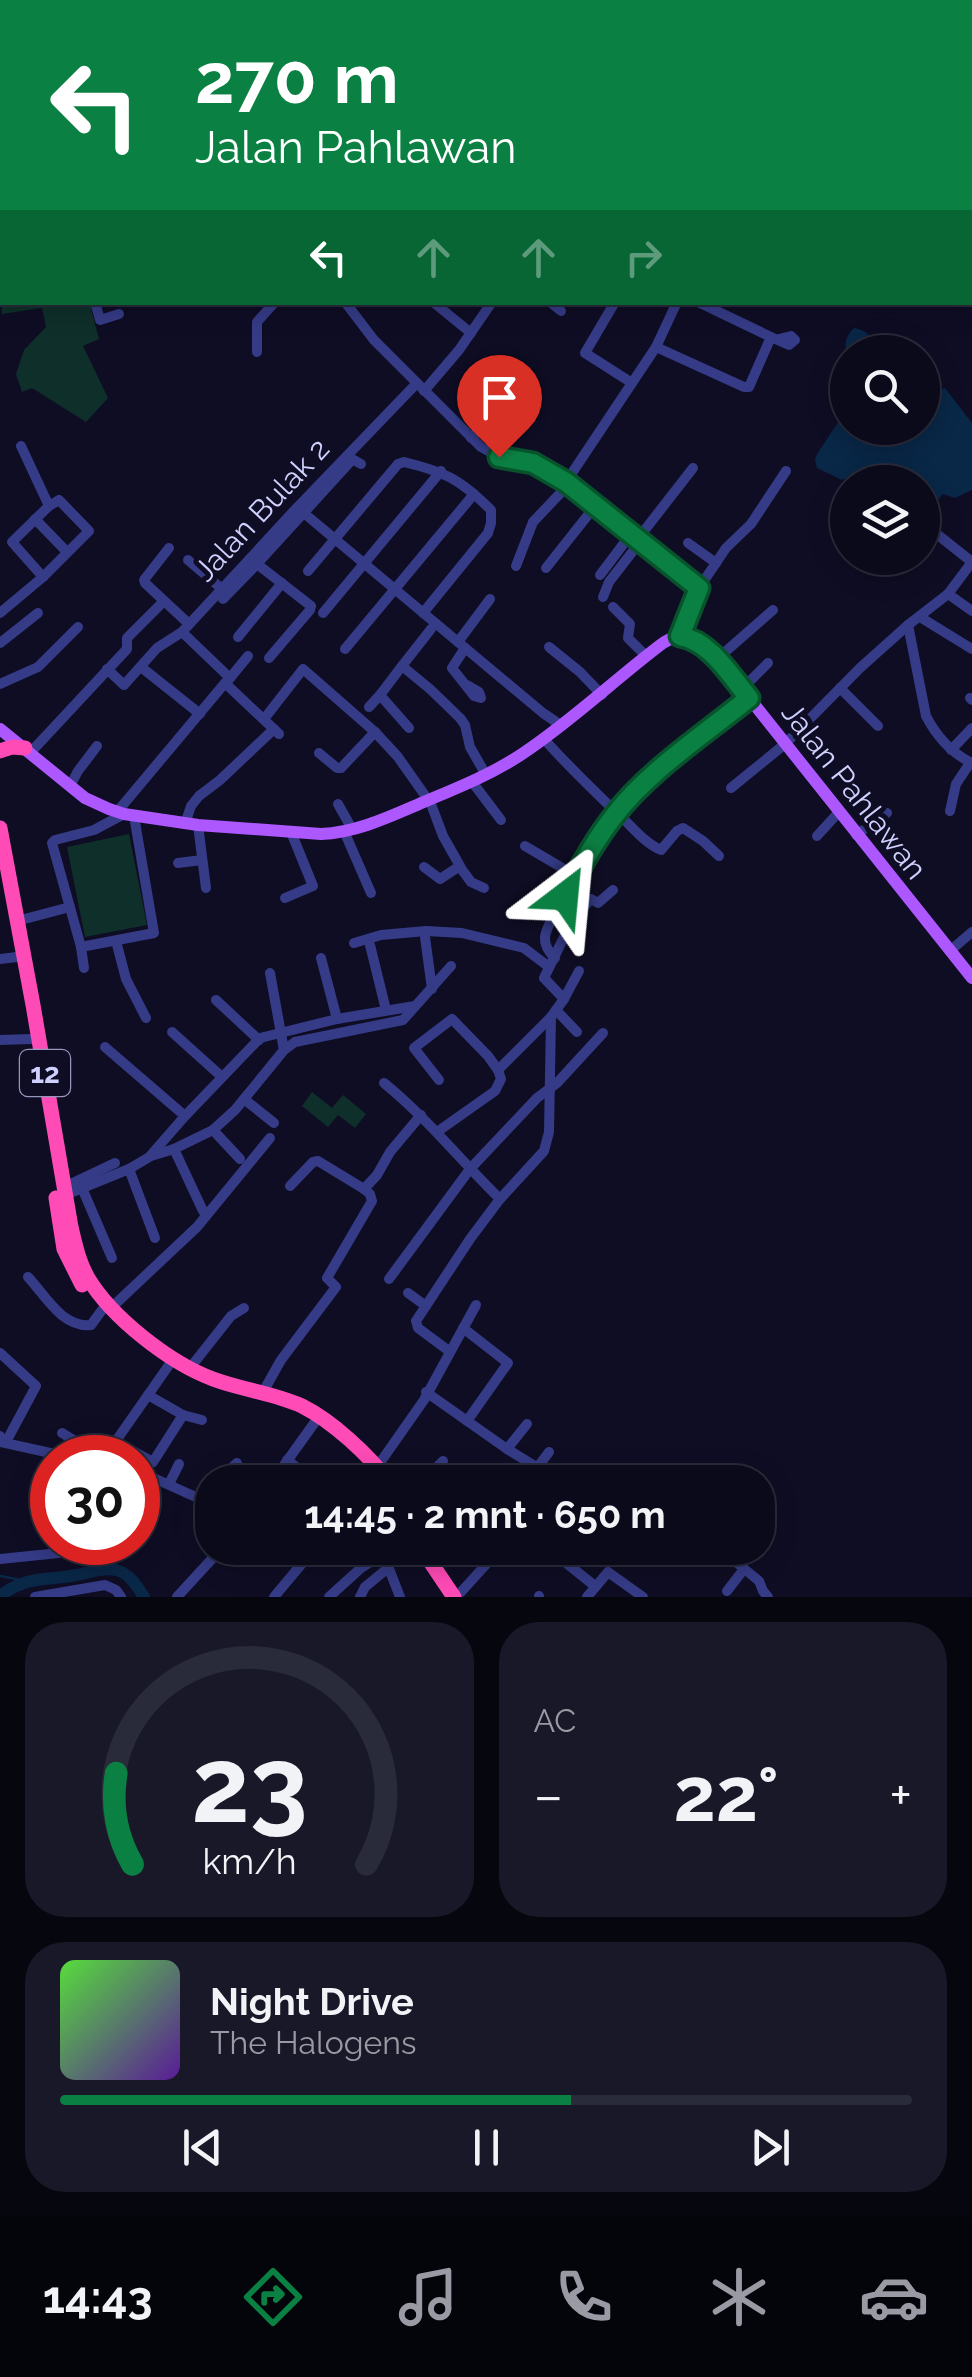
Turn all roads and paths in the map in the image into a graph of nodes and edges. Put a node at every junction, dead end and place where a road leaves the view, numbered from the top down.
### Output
1 (96, 305) edge
2 (272, 305) edge
3 (350, 305) edge
4 (437, 305) edge
5 (490, 305) edge
6 (554, 305) edge
7 (613, 305) edge
8 (676, 305) edge
9 (704, 305) edge
10 (561, 311) dead end
11 (119, 314) dead end
12 (471, 333) junction
13 (656, 346) junction
14 (257, 352) dead end
15 (632, 383) junction
16 (421, 387) junction
17 (511, 398) dead end
18 (470, 438) junction
19 (21, 446) dead end
20 (360, 464) dead end
21 (693, 468) dead end
22 (441, 471) junction
23 (786, 471) dead end
24 (567, 483) junction
25 (474, 494) junction
26 (596, 505) junction
27 (49, 506) junction
28 (304, 514) junction
29 (35, 520) junction
30 (940, 537) edge
31 (334, 538) junction
32 (636, 539) junction
33 (688, 543) dead end
34 (169, 548) dead end
35 (67, 552) junction
36 (188, 560) dead end
37 (972, 562) edge
38 (716, 563) junction
39 (257, 564) junction
40 (364, 564) junction
41 (516, 566) dead end
42 (546, 568) dead end
43 (308, 572) dead end
44 (600, 575) dead end
45 (968, 576) edge
46 (42, 577) junction
47 (282, 583) junction
48 (699, 588) junction
49 (395, 589) junction
50 (222, 590) junction
51 (948, 594) junction
52 (604, 597) dead end
53 (490, 599) dead end
54 (163, 602) junction
55 (613, 607) dead end
56 (214, 608) dead end
57 (773, 610) dead end
58 (972, 611) edge
59 (0, 613) edge
60 (38, 613) dead end
61 (323, 613) dead end
62 (424, 613) junction
63 (920, 616) junction
64 (908, 625) junction
65 (78, 627) dead end
66 (185, 628) junction
67 (430, 629) dead end
68 (680, 636) junction
69 (238, 638) dead end
70 (0, 643) edge
71 (462, 645) junction
72 (549, 647) dead end
73 (345, 648) dead end
74 (972, 649) edge
75 (248, 656) dead end
76 (646, 656) junction
77 (270, 658) dead end
78 (717, 659) junction
79 (768, 663) dead end
80 (402, 666) junction
81 (141, 667) junction
82 (107, 669) junction
83 (227, 680) junction
84 (0, 684) edge
85 (466, 684) dead end
86 (840, 688) junction
87 (602, 694) junction
88 (746, 694) junction
89 (380, 695) junction
90 (369, 707) dead end
91 (543, 713) junction
92 (200, 714) junction
93 (264, 718) junction
94 (562, 726) junction
95 (878, 726) dead end
96 (408, 728) dead end
97 (972, 728) edge
98 (0, 729) edge
99 (375, 732) junction
100 (547, 737) junction
101 (785, 744) junction
102 (98, 746) dead end
103 (28, 750) junction
104 (951, 750) junction
105 (0, 751) edge
106 (319, 753) dead end
107 (971, 763) edge
108 (480, 779) junction
109 (70, 786) junction
110 (731, 788) dead end
111 (428, 800) junction
112 (338, 804) dead end
113 (950, 811) dead end
114 (617, 812) junction
115 (887, 812) dead end
116 (838, 813) junction
117 (125, 814) junction
118 (501, 820) dead end
119 (192, 825) junction
120 (0, 828) edge
121 (348, 830) junction
122 (292, 832) junction
123 (856, 835) junction
124 (817, 836) dead end
125 (525, 846) dead end
126 (719, 856) dead end
127 (202, 860) junction
128 (178, 864) dead end
129 (424, 867) dead end
130 (460, 867) junction
131 (0, 874) edge
132 (576, 876) junction
133 (206, 888) dead end
134 (484, 888) dead end
135 (613, 890) dead end
136 (371, 893) dead end
137 (285, 898) dead end
138 (70, 908) junction
139 (557, 908) dead end
140 (582, 909) junction
141 (17, 921) junction
142 (972, 932) edge
143 (425, 936) dead end
144 (116, 941) junction
145 (354, 944) dead end
146 (370, 945) dead end
147 (80, 947) junction
148 (951, 950) junction
149 (8, 958) edge
150 (321, 958) dead end
151 (552, 963) junction
152 (451, 966) dead end
153 (84, 968) dead end
154 (579, 972) dead end
155 (270, 973) dead end
156 (972, 977) edge
157 (432, 989) junction
158 (216, 1000) dead end
159 (564, 1000) junction
160 (416, 1006) junction
161 (386, 1010) junction
162 (554, 1014) junction
163 (146, 1018) dead end
164 (337, 1019) junction
165 (172, 1032) dead end
166 (282, 1032) junction
167 (577, 1032) dead end
168 (602, 1032) dead end
169 (32, 1039) junction
170 (0, 1040) edge
171 (259, 1040) junction
172 (106, 1047) dead end
173 (284, 1050) junction
174 (498, 1070) junction
175 (222, 1076) junction
176 (439, 1080) dead end
177 (384, 1083) dead end
178 (549, 1088) junction
179 (244, 1099) junction
180 (186, 1116) junction
181 (421, 1116) junction
182 (274, 1123) dead end
183 (213, 1130) junction
184 (437, 1132) junction
185 (270, 1138) dead end
186 (174, 1149) junction
187 (151, 1156) junction
188 (240, 1159) dead end
189 (114, 1164) dead end
190 (130, 1169) junction
191 (470, 1170) junction
192 (290, 1186) dead end
193 (82, 1188) junction
194 (364, 1189) junction
195 (64, 1190) junction
196 (500, 1199) junction
197 (202, 1211) dead end
198 (155, 1238) dead end
199 (112, 1258) dead end
200 (28, 1277) dead end
201 (389, 1279) dead end
202 (408, 1293) dead end
203 (426, 1306) junction
204 (476, 1306) dead end
205 (244, 1308) dead end
206 (107, 1309) junction
207 (463, 1328) junction
208 (449, 1352) junction
209 (0, 1353) edge
210 (170, 1365) junction
211 (190, 1368) junction
212 (428, 1391) junction
213 (264, 1392) junction
214 (148, 1395) junction
215 (183, 1415) junction
216 (202, 1420) dead end
217 (467, 1421) junction
218 (314, 1422) junction
219 (526, 1424) dead end
220 (62, 1433) dead end
221 (65, 1435) edge
222 (121, 1435) edge
223 (2, 1440) edge
224 (30, 1447) edge
225 (507, 1449) junction
226 (160, 1451) edge
227 (549, 1452) dead end
228 (287, 1460) junction
229 (444, 1461) dead end
230 (179, 1464) dead end
231 (284, 1465) edge
232 (294, 1465) edge
233 (362, 1465) edge
234 (363, 1465) edge
235 (377, 1465) edge
236 (440, 1465) edge
237 (529, 1465) edge
238 (544, 1465) edge
239 (160, 1482) edge
240 (169, 1484) junction
241 (195, 1497) edge
242 (30, 1557) edge
243 (0, 1560) edge
244 (206, 1565) edge
245 (300, 1565) edge
246 (365, 1565) edge
247 (387, 1565) edge
248 (435, 1565) edge
249 (441, 1565) edge
250 (487, 1565) edge
251 (569, 1565) edge
252 (739, 1565) edge
253 (388, 1568) junction
254 (744, 1569) junction
255 (596, 1586) junction
256 (728, 1591) dead end
257 (459, 1595) edge
258 (763, 1595) edge
259 (639, 1596) edge
260 (35, 1597) edge
261 (121, 1597) edge
262 (177, 1597) edge
263 (274, 1597) edge
264 (329, 1597) edge
265 (360, 1597) edge
266 (400, 1597) edge
267 (588, 1597) edge

1 - 11 street
2 - 14 street
3 - 16 street
4 - 12 street
5 - 12 street, Jalan Bulak 2
6 - 10 street
7 - 15 street
8 - 13 street
9 - 13 street
12 - 16 street, Jalan Bulak 2
13 - 15 street
15 - 24 street
16 - 18 street
16 - 50 street, Jalan Bulak 2
17 - 18 street
18 - 24 street
19 - 27 street
20 - 28 street
21 - 32 street
22 - 25 street
22 - 31 street
22 - 40 street
23 - 38 street
24 - 26 street
24 - 41 street
25 - 49 street
25 - 62 street
26 - 32 street
26 - 42 street
27 - 29 street
27 - 35 street
28 - 31 street
28 - 39 street
29 - 35 street
29 - 46 street
30 - 37 street
31 - 40 street
31 - 43 street
32 - 44 street
32 - 48 street
32 - 52 street
33 - 38 street
34 - 54 street
35 - 46 street
36 - 50 street
37 - 45 street
38 - 48 street
39 - 47 street
39 - 56 street
40 - 49 street
40 - 61 street
45 - 51 street
46 - 59 street
47 - 69 street
47 - 77 street
48 - 68 street
49 - 62 street
49 - 73 street
50 - 66 street, Jalan Bulak 2
51 - 58 street
51 - 63 street
53 - 71 street
54 - 66 street
54 - 82 street
55 - 76 street
57 - 78 street
60 - 70 street
62 - 71 street
63 - 64 street
63 - 74 street
64 - 86 street
64 - 104 street
65 - 84 street
66 - 81 street, Jalan Bulak 2
66 - 83 street
67 - 80 street
68 - 76 main road
68 - 78 main road, Jalan Pahlawan
71 - 85 street
71 - 91 street
72 - 87 street
75 - 83 street
76 - 87 main road
78 - 88 main road, Jalan Pahlawan
79 - 88 street
80 - 89 street
80 - 108 street
81 - 82 street
81 - 92 street
82 - 103 street
83 - 92 street
83 - 93 street
86 - 95 street
86 - 101 street
87 - 94 main road
88 - 101 main road, Jalan Pahlawan
88 - 114 street
89 - 90 street
89 - 96 street
91 - 94 street
91 - 100 street
92 - 117 street
93 - 99 street
93 - 119 street
94 - 100 main road
97 - 104 street
98 - 103 main road
99 - 106 street
99 - 111 street
100 - 108 main road
100 - 114 street
101 - 110 street
101 - 116 main road, Jalan Pahlawan
102 - 109 street
103 - 105 highway
103 - 109 main road
104 - 107 street
107 - 113 street
108 - 111 main road
108 - 118 street
109 - 117 main road
111 - 121 main road
111 - 130 street
112 - 121 street
114 - 126 street
114 - 132 street
115 - 123 street
116 - 123 main road, Jalan Pahlawan
116 - 124 street
117 - 119 main road
117 - 138 street
117 - 144 street
119 - 122 main road
119 - 127 street
120 - 141 highway, 12
121 - 122 main road
121 - 136 street
122 - 137 street
123 - 148 main road, Jalan Pahlawan
125 - 132 street
127 - 128 street
127 - 133 street
129 - 130 street
130 - 134 street
131 - 149 highway, 12
132 - 140 street
135 - 140 street
138 - 141 street
138 - 147 street
139 - 151 street
140 - 151 street
141 - 195 highway, 12
142 - 148 street
143 - 157 street
144 - 147 street
144 - 163 street
145 - 151 street
146 - 161 street
147 - 153 street
148 - 156 main road, Jalan Pahlawan
149 - 169 highway, 12
150 - 164 street
151 - 159 street
152 - 157 street
154 - 159 street
155 - 166 street
157 - 160 street
158 - 171 street
159 - 162 street
160 - 161 street
160 - 173 street
161 - 164 street
162 - 167 street
162 - 174 street
162 - 178 street
164 - 166 street
165 - 175 street
166 - 171 street
166 - 173 street
168 - 178 street
169 - 170 street
169 - 206 highway, 12
171 - 175 street
172 - 180 street
173 - 179 street
174 - 176 street
174 - 184 street
175 - 180 street
177 - 181 street
178 - 191 street
178 - 196 street
179 - 182 street
179 - 183 street
180 - 187 street
181 - 184 street
181 - 194 street
183 - 186 street
183 - 188 street
184 - 191 street
185 - 206 street
186 - 187 street
186 - 197 street
187 - 190 street
189 - 195 street
190 - 193 street
190 - 198 street
191 - 196 street
191 - 201 street
192 - 194 street
193 - 195 street
193 - 199 street
194 - 213 street
195 - 206 highway, 12
196 - 203 street
200 - 206 street
202 - 203 street
203 - 208 street
204 - 207 street
205 - 211 street
206 - 210 highway, 12
206 - 211 highway, 12
207 - 208 street
207 - 217 street
208 - 212 street
209 - 223 street
210 - 214 street
210 - 218 highway, 12
211 - 213 highway, 12
212 - 217 street
212 - 235 street
213 - 234 highway, 12
214 - 215 street
214 - 222 street
215 - 216 street
215 - 226 street
217 - 225 street
218 - 228 street
218 - 233 highway, 12
219 - 225 street
220 - 221 street
223 - 224 street
225 - 237 street
227 - 238 street
228 - 231 street
228 - 232 street
229 - 236 street
230 - 240 street
239 - 240 street
240 - 241 street
242 - 243 street
244 - 262 street
245 - 263 street
246 - 264 street
247 - 253 street
248 - 257 highway
249 - 257 highway
250 - 257 street
251 - 255 street
252 - 254 street
253 - 265 street
253 - 266 street
254 - 256 street
254 - 258 street
255 - 259 street
255 - 267 street
260 - 261 street

